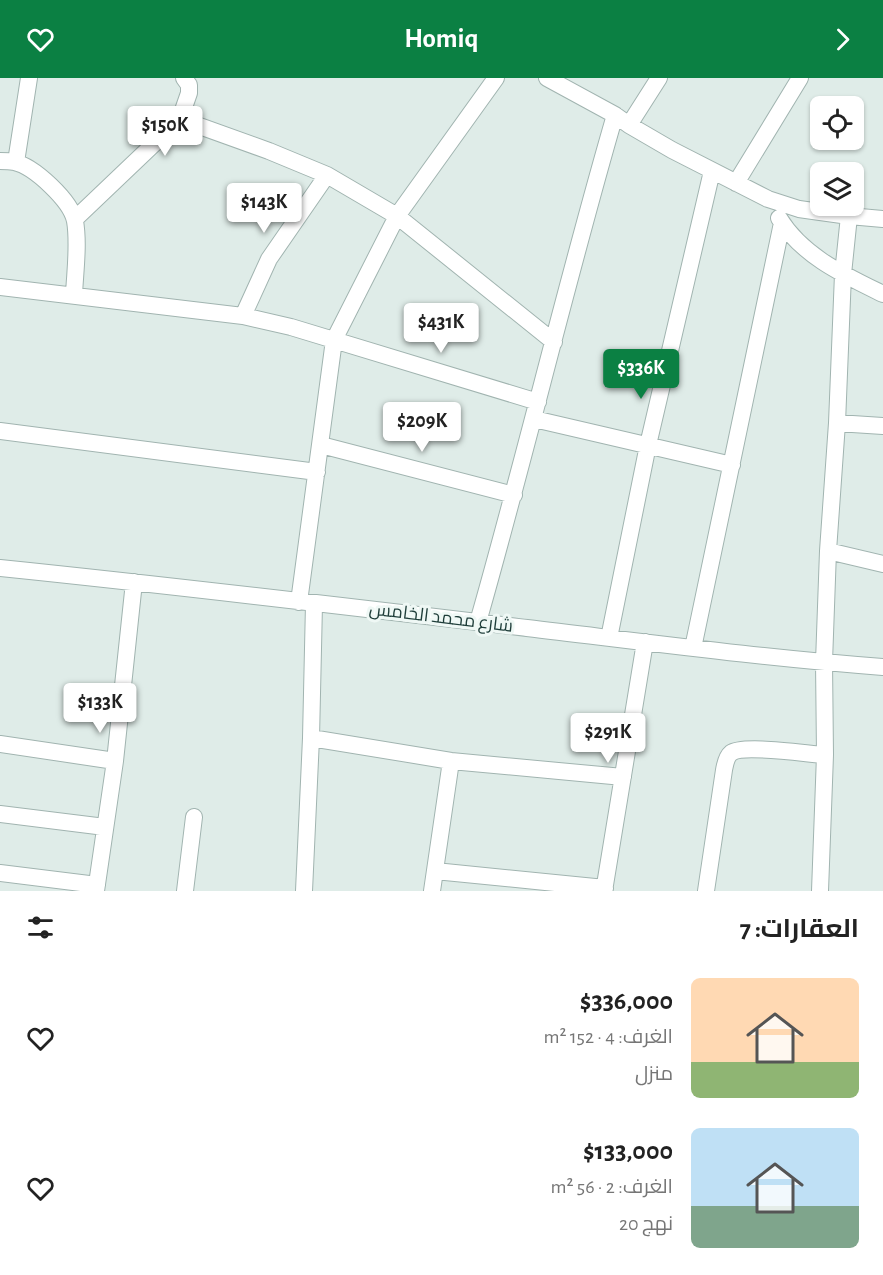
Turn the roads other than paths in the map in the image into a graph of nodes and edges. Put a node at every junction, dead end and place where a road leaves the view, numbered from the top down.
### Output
1 (28, 78) edge
2 (184, 78) edge
3 (496, 78) edge
4 (547, 78) edge
5 (659, 78) edge
6 (800, 78) edge
7 (180, 119) junction
8 (622, 120) junction
9 (8, 161) edge
10 (712, 171) junction
11 (327, 175) junction
12 (736, 183) junction
13 (768, 199) junction
14 (810, 211) edge
15 (397, 216) junction
16 (849, 216) joint
17 (75, 219) junction
18 (883, 219) edge
19 (782, 223) junction
20 (843, 274) junction
21 (0, 287) edge
22 (883, 294) edge
23 (74, 296) junction
24 (243, 316) junction
25 (334, 340) junction
26 (554, 342) junction
27 (538, 402) junction
28 (534, 419) junction
29 (837, 423) junction
30 (883, 426) edge
31 (0, 431) edge
32 (321, 445) junction
33 (648, 445) junction
34 (732, 465) junction
35 (317, 472) junction
36 (514, 495) junction
37 (828, 551) junction
38 (883, 564) edge
39 (0, 568) edge
40 (134, 582) junction
41 (307, 603) junction
42 (478, 622) junction
43 (609, 638) junction
44 (645, 642) junction
45 (693, 648) junction
46 (824, 662) junction
47 (883, 667) edge
48 (311, 738) junction
49 (0, 744) edge
50 (825, 755) junction
51 (115, 761) junction
52 (451, 761) junction
53 (624, 777) junction
54 (0, 814) edge
55 (194, 817) dead end
56 (105, 827) junction
57 (435, 871) junction
58 (0, 873) edge
59 (96, 888) edge
60 (605, 890) edge
61 (185, 891) edge
62 (304, 891) edge
63 (432, 891) edge
64 (706, 891) edge
65 (820, 891) edge

1 - 9 street
2 - 7 street
3 - 15 street
4 - 8 street
5 - 8 street
6 - 12 street
7 - 11 street
7 - 17 street
8 - 10 street
8 - 26 street
9 - 17 street
10 - 12 street
10 - 33 street
11 - 15 street
11 - 24 street
12 - 13 street
13 - 14 street
13 - 19 street
15 - 25 street
15 - 26 street
16 - 18 street
16 - 20 street
17 - 23 street
19 - 20 street
19 - 34 street
20 - 22 street
20 - 29 street
21 - 23 street
23 - 24 street
24 - 25 street
25 - 27 street
25 - 32 street
26 - 27 street
27 - 28 street
28 - 33 street
28 - 36 street
29 - 30 street
29 - 37 street
31 - 35 street
32 - 35 street
32 - 36 street
33 - 34 street
33 - 43 street
34 - 45 street
35 - 41 street
36 - 42 street
37 - 38 street
37 - 46 street
39 - 40 street, شارع محمد الخامس
40 - 41 street, شارع محمد الخامس
40 - 51 street
41 - 42 street, شارع محمد الخامس
41 - 48 street
42 - 43 street, شارع محمد الخامس
43 - 44 street, شارع محمد الخامس
44 - 45 street, شارع محمد الخامس
44 - 53 street
45 - 46 street, شارع محمد الخامس
46 - 47 street, شارع محمد الخامس
46 - 50 street
48 - 52 street
48 - 62 street
49 - 51 street
50 - 64 street
50 - 65 street
51 - 56 street
52 - 53 street
52 - 57 street
53 - 60 street
54 - 56 street
55 - 61 street
56 - 59 street
57 - 60 street
57 - 63 street
58 - 59 street

